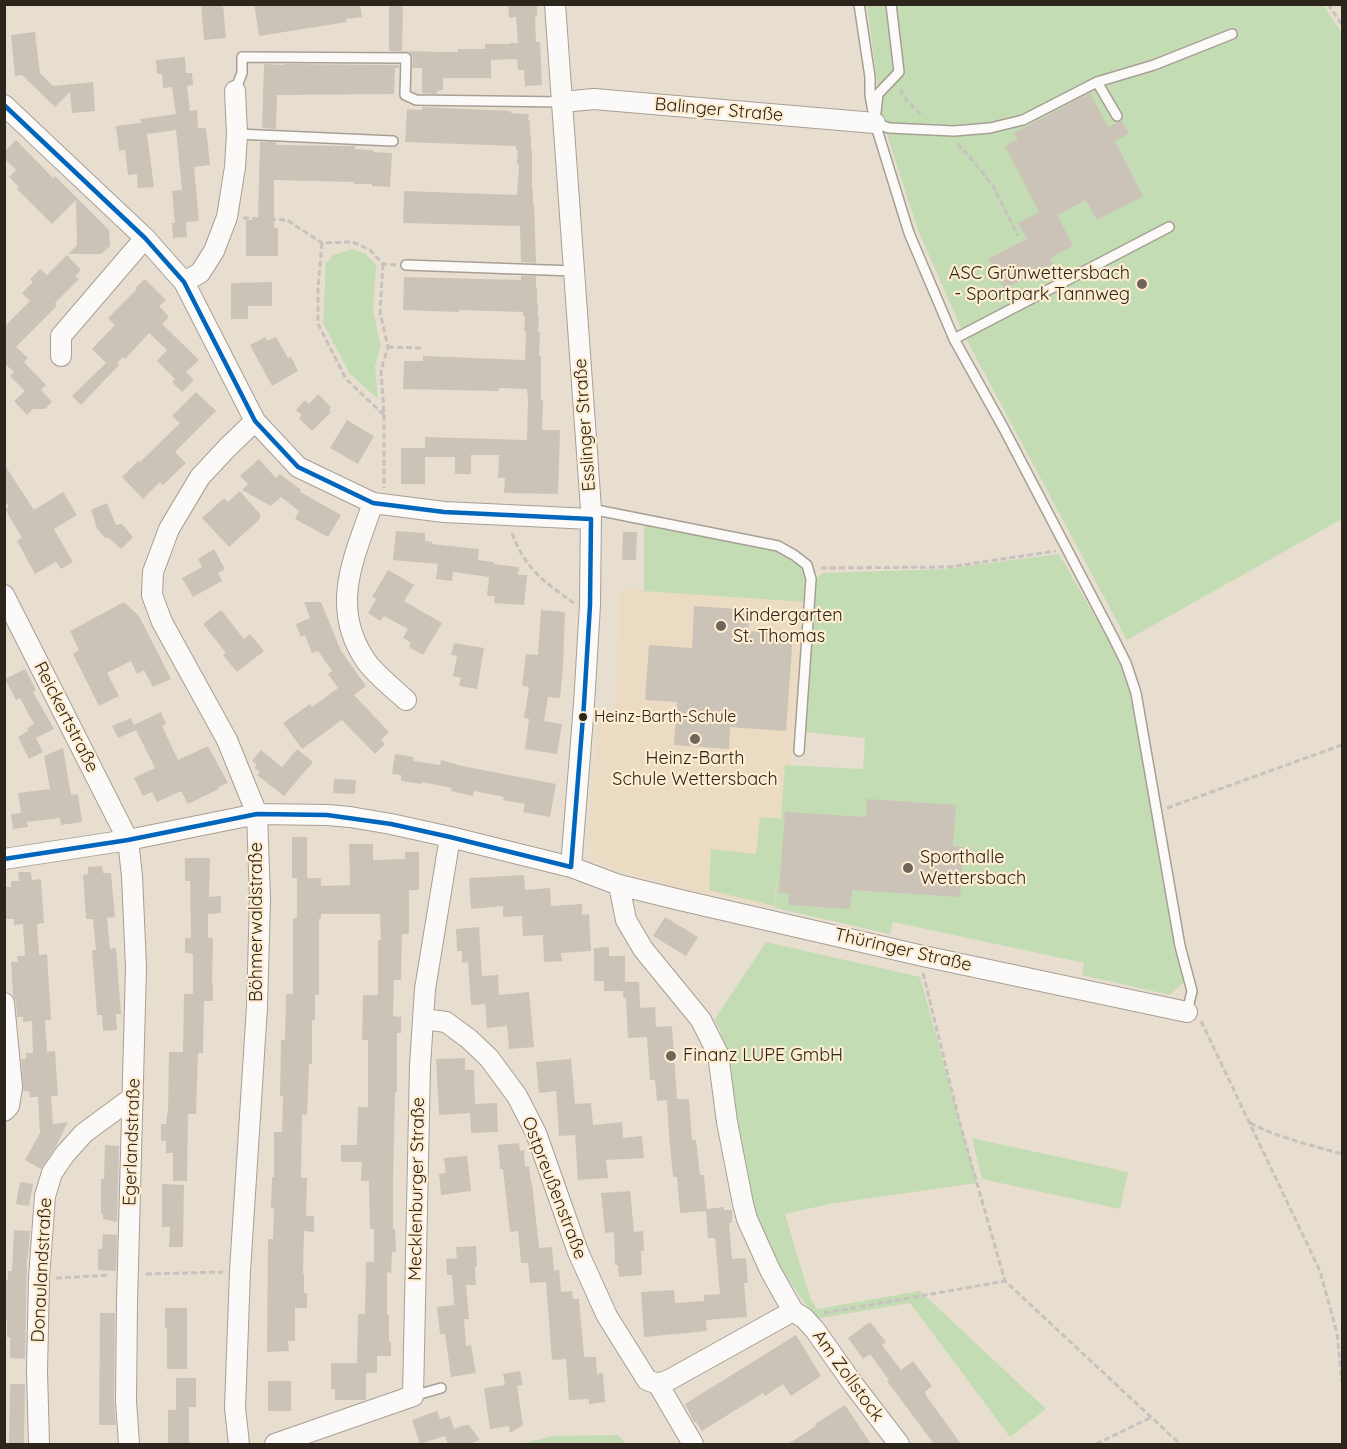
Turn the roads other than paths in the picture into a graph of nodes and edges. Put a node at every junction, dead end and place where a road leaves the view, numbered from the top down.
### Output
1 (555, 4) edge
2 (859, 4) edge
3 (891, 4) edge
4 (1232, 34) dead end
5 (1097, 82) junction
6 (235, 91) joint
7 (562, 102) junction
8 (6, 108) edge
9 (1117, 116) dead end
10 (875, 123) junction
11 (237, 134) junction
12 (393, 141) dead end
13 (1169, 227) dead end
14 (145, 238) junction
15 (406, 265) road end
16 (574, 271) junction
17 (184, 282) junction
18 (954, 339) junction
19 (61, 356) dead end
20 (255, 421) junction
21 (378, 504) junction
22 (591, 514) junction
23 (5, 597) edge
24 (406, 700) dead end
25 (799, 751) dead end
26 (257, 814) junction
27 (450, 837) junction
28 (128, 840) junction
29 (4, 859) edge
30 (571, 867) junction
31 (619, 885) junction
32 (4, 1003) edge
33 (1187, 1012) joint
34 (423, 1019) junction
35 (133, 1097) junction
36 (4, 1111) edge
37 (799, 1314) junction
38 (658, 1384) junction
39 (441, 1388) dead end
40 (413, 1396) junction
41 (39, 1444) edge
42 (129, 1444) edge
43 (239, 1444) edge
44 (274, 1444) edge
45 (693, 1444) edge
46 (899, 1444) edge

1 - 7 street, Esslinger Straße
2 - 10 lane
3 - 10 lane
4 - 5 lane
5 - 9 lane
5 - 10 lane
6 - 7 lane
6 - 11 street
7 - 10 street, Balinger Straße
7 - 16 street, Esslinger Straße
8 - 14 street
10 - 18 lane
11 - 12 lane
11 - 17 street
13 - 18 lane
14 - 17 street
14 - 19 street
15 - 16 lane
16 - 22 street, Esslinger Straße
17 - 20 street
18 - 33 lane
20 - 21 street
20 - 26 street, Böhmerwaldstraße
21 - 22 street
21 - 24 street
22 - 25 lane
22 - 30 street, Esslinger Straße
23 - 28 street, Reickertstraße
26 - 27 street, Thüringer Straße
26 - 28 street, Thüringer Straße
26 - 43 street, Böhmerwaldstraße
27 - 30 street, Thüringer Straße
27 - 34 street, Mecklenburger Straße
28 - 29 street, Thüringer Straße
28 - 35 street, Egerlandstraße
30 - 31 street, Thüringer Straße
31 - 33 street, Thüringer Straße
31 - 37 street
32 - 36 street
34 - 38 street, Ostpreußenstraße
34 - 40 street, Mecklenburger Straße
35 - 41 street, Donaulandstraße
35 - 42 street, Egerlandstraße
37 - 38 street
37 - 46 street, Am Zollstock
38 - 45 street, Ostpreußenstraße
39 - 40 lane
40 - 44 street

